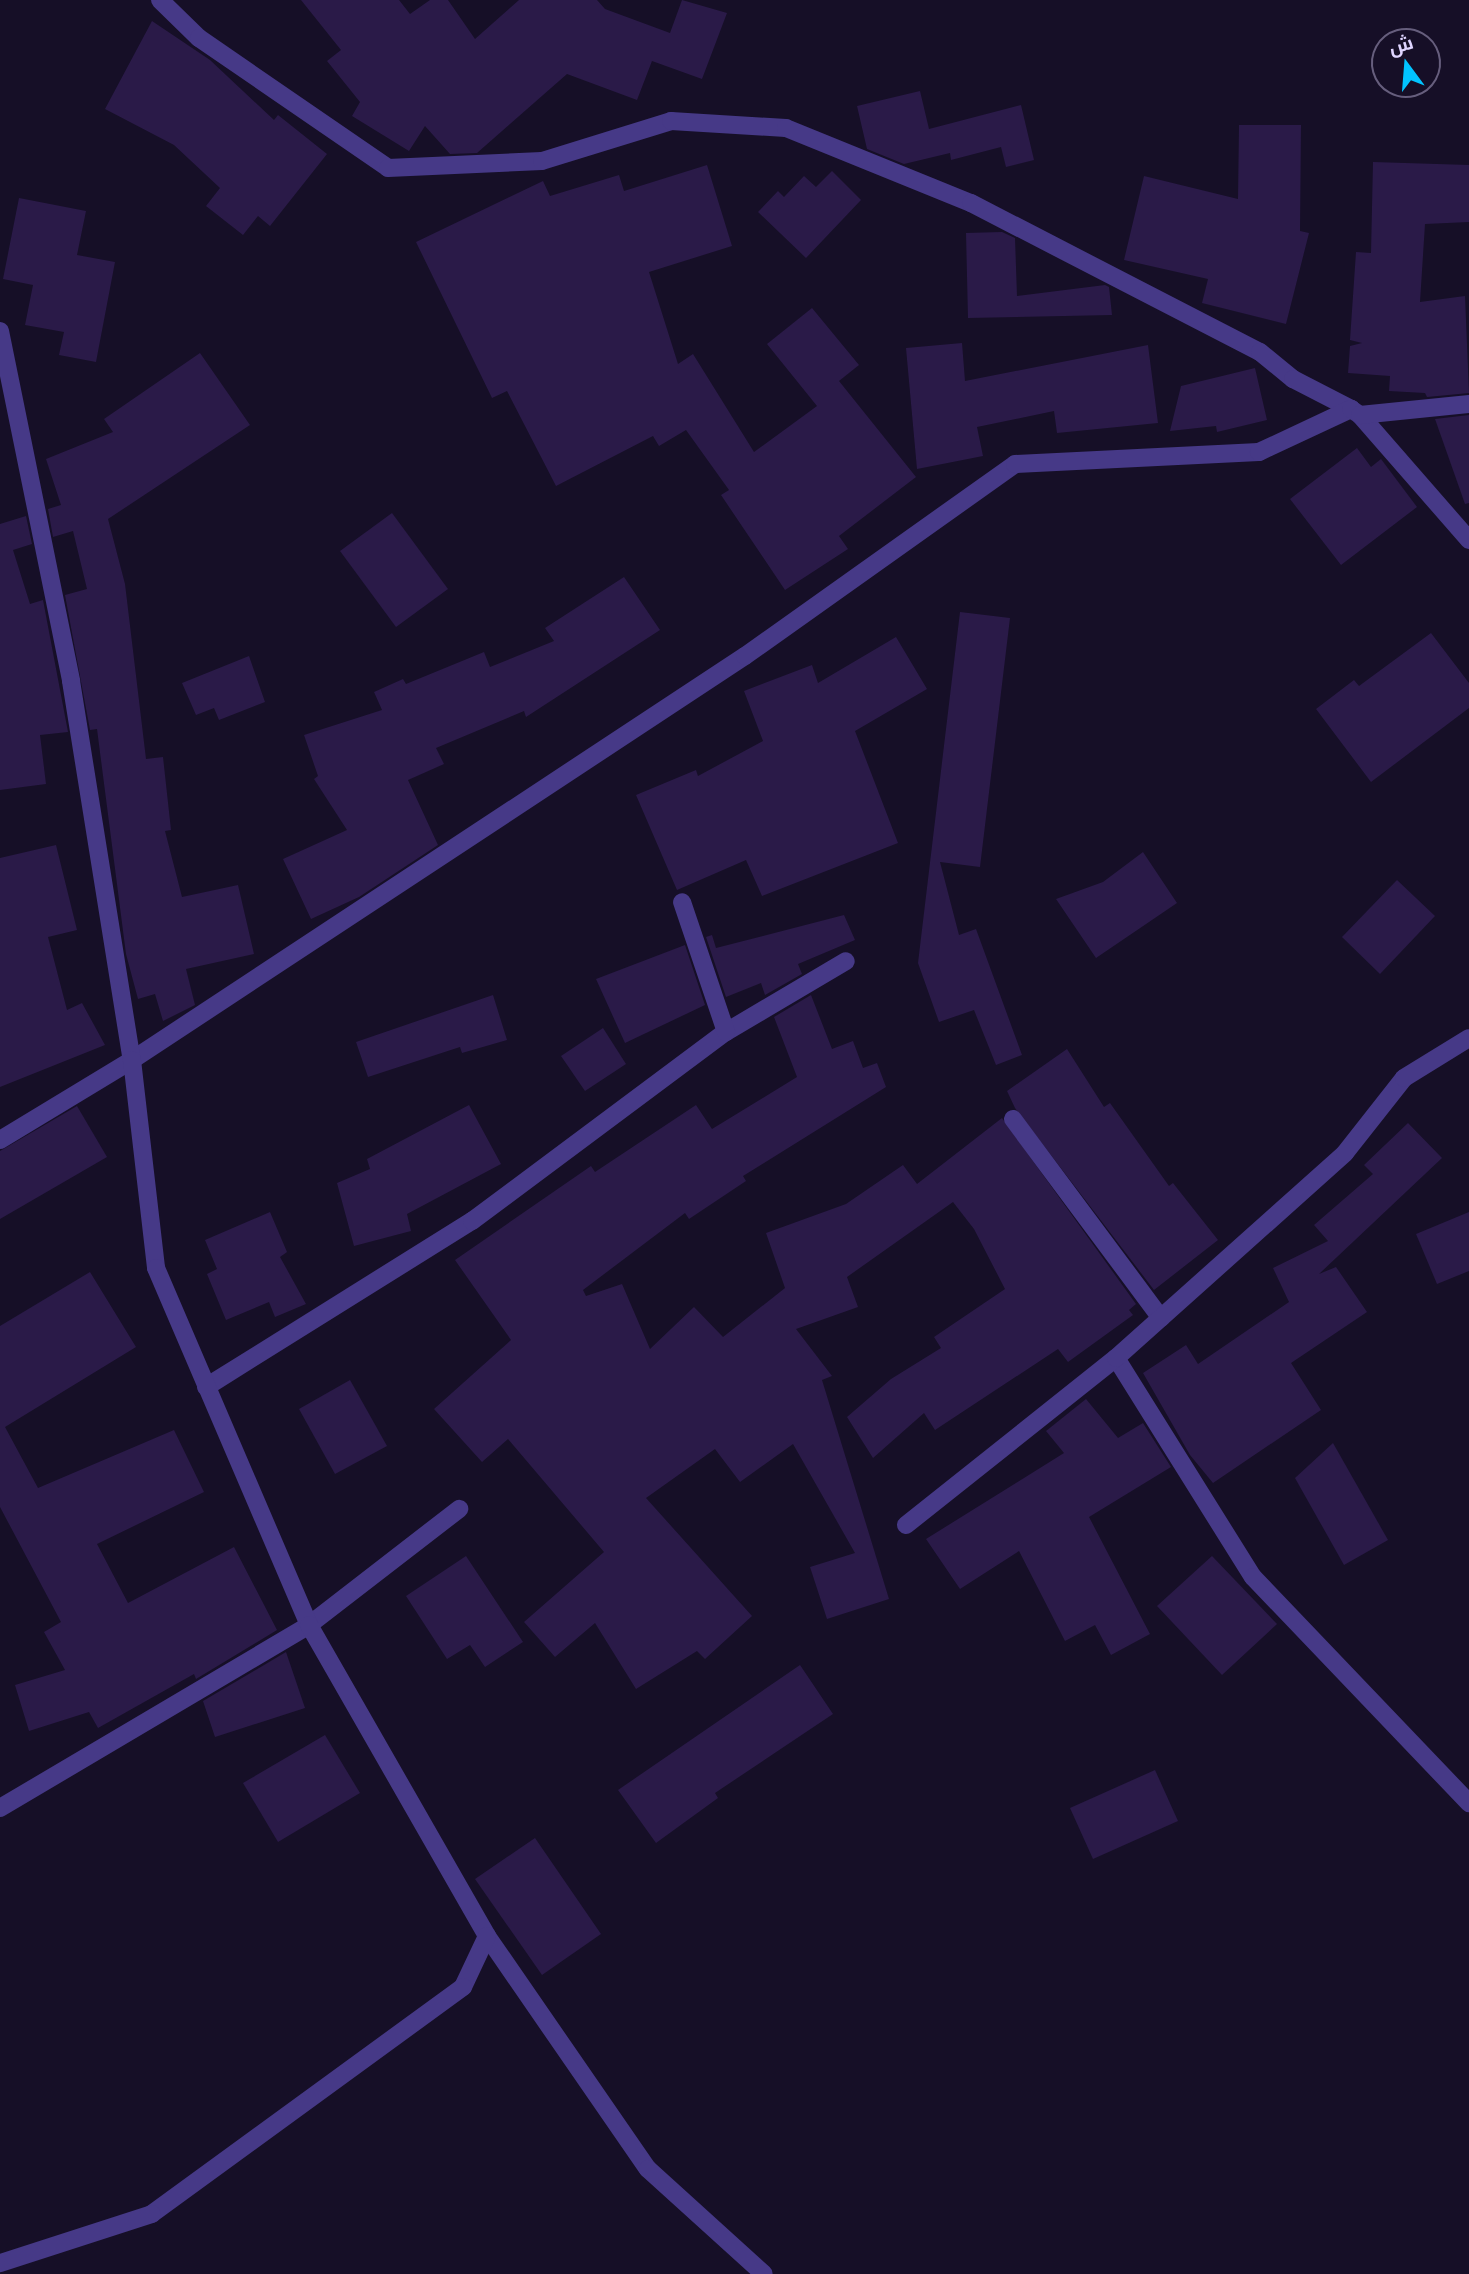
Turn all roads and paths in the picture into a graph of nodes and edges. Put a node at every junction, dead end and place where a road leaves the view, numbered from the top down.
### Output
1 (160, 0) edge
2 (0, 331) edge
3 (1469, 404) edge
4 (1356, 412) junction
5 (1469, 540) edge
6 (682, 902) dead end
7 (846, 961) dead end
8 (726, 1032) junction
9 (1469, 1038) edge
10 (132, 1060) junction
11 (1013, 1119) dead end
12 (0, 1140) edge
13 (1161, 1318) junction
14 (1116, 1358) junction
15 (206, 1387) junction
16 (459, 1509) dead end
17 (906, 1525) dead end
18 (309, 1625) junction
19 (1469, 1803) edge
20 (0, 1808) edge
21 (487, 1936) junction
22 (0, 2263) edge
23 (764, 2274) edge

1 - 4 street
2 - 10 street
3 - 4 street
4 - 5 street
4 - 10 street
6 - 8 street
7 - 8 street
8 - 15 street
9 - 13 street
10 - 12 street
10 - 15 street
11 - 13 street
13 - 14 street
14 - 17 street
14 - 19 street
15 - 18 street
16 - 18 street
18 - 20 street
18 - 21 street
21 - 22 street
21 - 23 street

